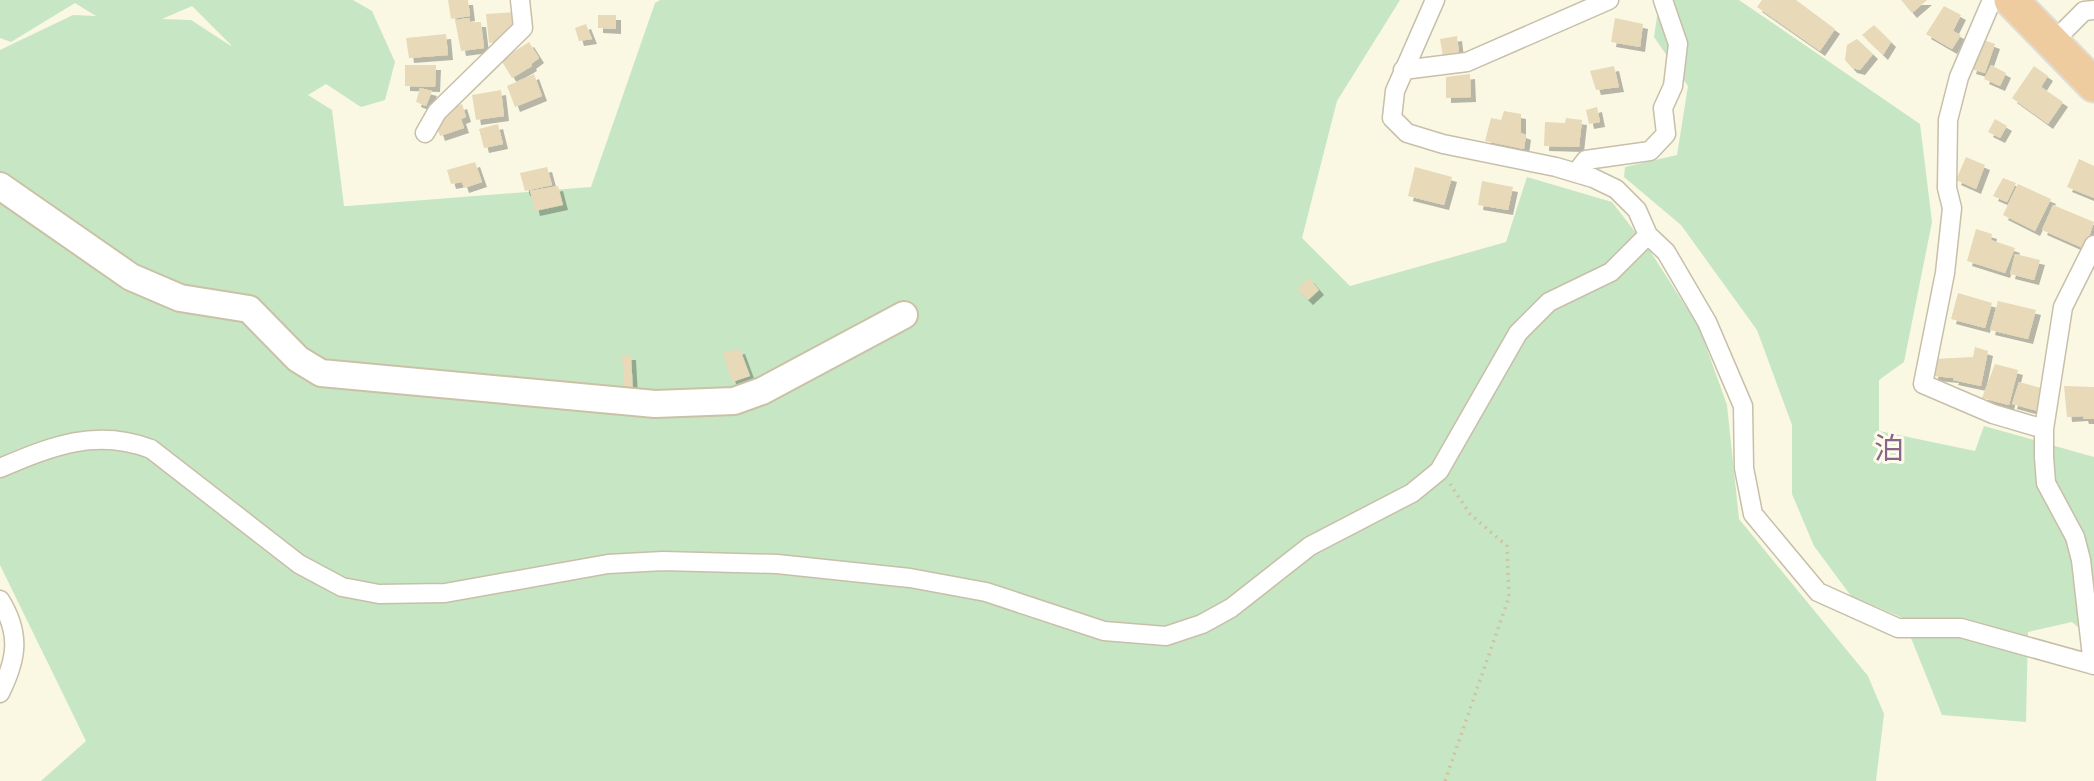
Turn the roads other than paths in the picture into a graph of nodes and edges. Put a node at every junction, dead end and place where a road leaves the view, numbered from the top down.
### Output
1 (520, 0) edge
2 (1435, 0) edge
3 (1609, 0) edge
4 (1663, 0) edge
5 (1993, 0) edge
6 (2011, 0) edge
7 (2094, 10) edge
8 (2051, 44) junction
9 (1403, 71) junction
10 (2094, 86) edge
11 (425, 133) dead end
12 (1576, 173) junction
13 (0, 186) edge
14 (1648, 235) junction
15 (2094, 245) edge
16 (904, 315) dead end
17 (2044, 429) junction
18 (0, 468) edge
19 (0, 600) edge
20 (2094, 665) edge
21 (0, 693) edge

1 - 11 street
2 - 9 street
3 - 9 street
4 - 12 street
5 - 17 street
6 - 8 highway
7 - 8 street
8 - 10 highway
9 - 12 street
12 - 14 street
13 - 16 street
14 - 18 street
14 - 20 street
15 - 17 street
17 - 20 street
19 - 21 street

